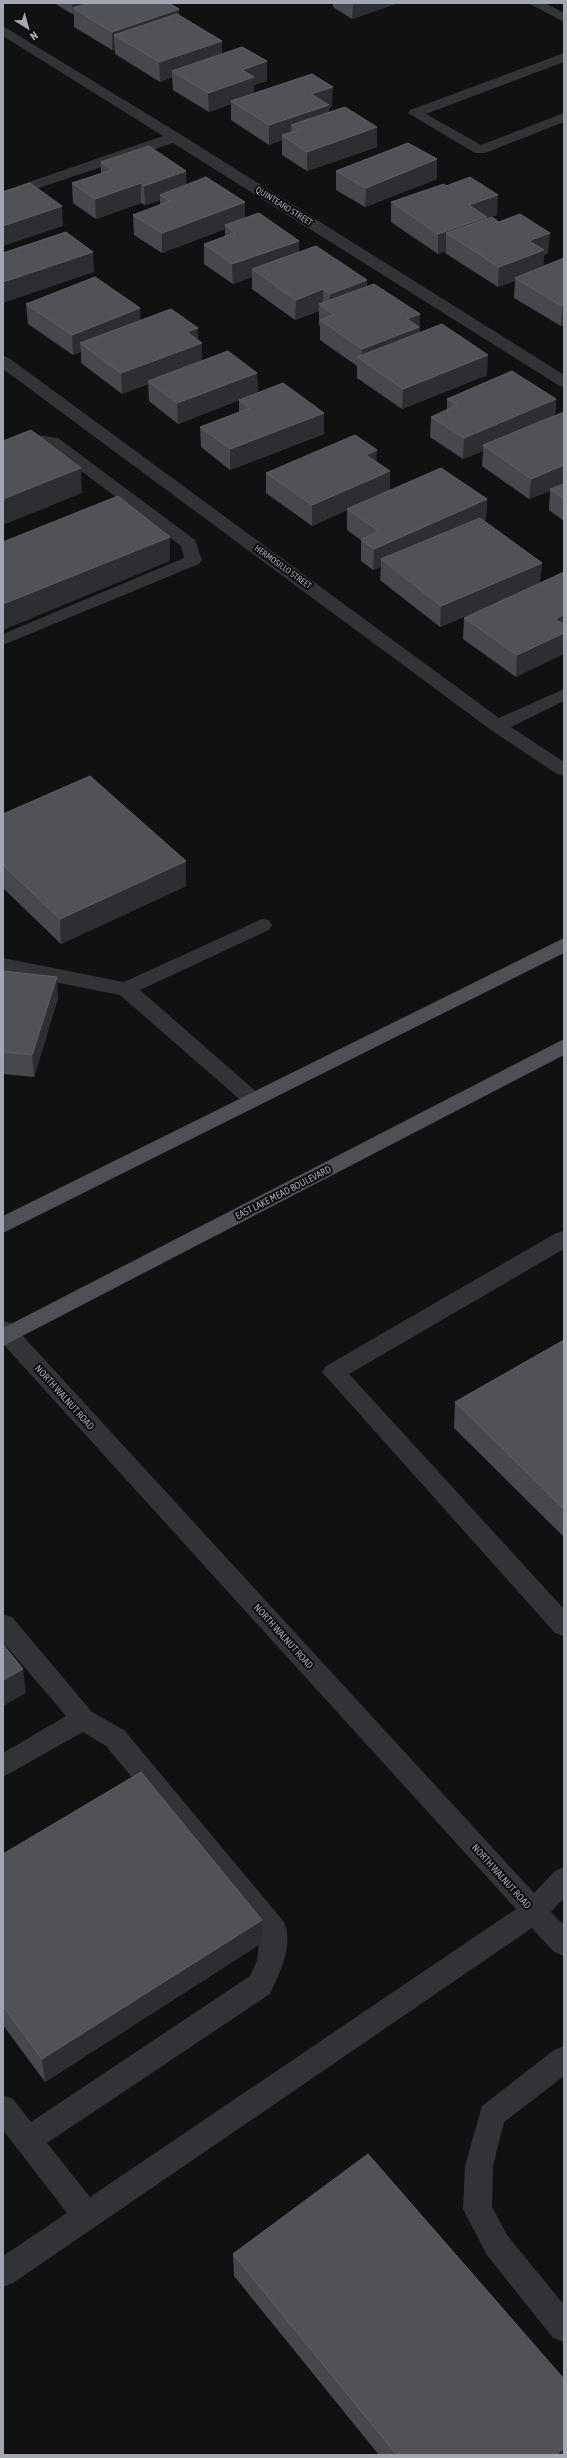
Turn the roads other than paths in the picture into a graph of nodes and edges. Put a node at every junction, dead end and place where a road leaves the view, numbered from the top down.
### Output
1 (535, 3) edge
2 (564, 18) edge
3 (3, 30) edge
4 (564, 57) edge
5 (564, 118) edge
6 (175, 137) junction
7 (3, 196) edge
8 (3, 361) edge
9 (564, 382) edge
10 (3, 449) edge
11 (3, 640) edge
12 (564, 694) edge
13 (498, 726) junction
14 (564, 770) edge
15 (262, 925) dead end
16 (564, 946) edge
17 (3, 965) edge
18 (126, 989) junction
19 (564, 1046) edge
20 (252, 1099) junction
21 (3, 1225) edge
22 (564, 1239) edge
23 (5, 1334) edge
24 (3, 1624) edge
25 (564, 1626) edge
26 (83, 1719) junction
27 (3, 1766) edge
28 (564, 1879) edge
29 (535, 1911) junction
30 (564, 1944) edge
31 (564, 2059) edge
32 (3, 2108) edge
33 (27, 2140) junction
34 (87, 2216) junction
35 (3, 2272) edge
36 (564, 2328) edge

1 - 2 street
3 - 6 street, QUINTEARO STREET
4 - 5 street
6 - 7 street
6 - 9 street, QUINTEARO STREET
8 - 13 street, HERMOSILLO STREET
10 - 11 street
12 - 13 street
13 - 14 street, HERMOSILLO STREET
15 - 18 street
16 - 20 main road
17 - 18 street
18 - 20 street
19 - 23 main road, EAST LAKE MEAD BOULEVARD
20 - 21 main road
22 - 25 street
23 - 29 street, NORTH WALNUT ROAD
24 - 26 street
26 - 27 street
26 - 33 street
28 - 29 street
29 - 30 street, NORTH WALNUT ROAD
29 - 34 street
31 - 36 street
32 - 33 street
33 - 34 street
34 - 35 street

